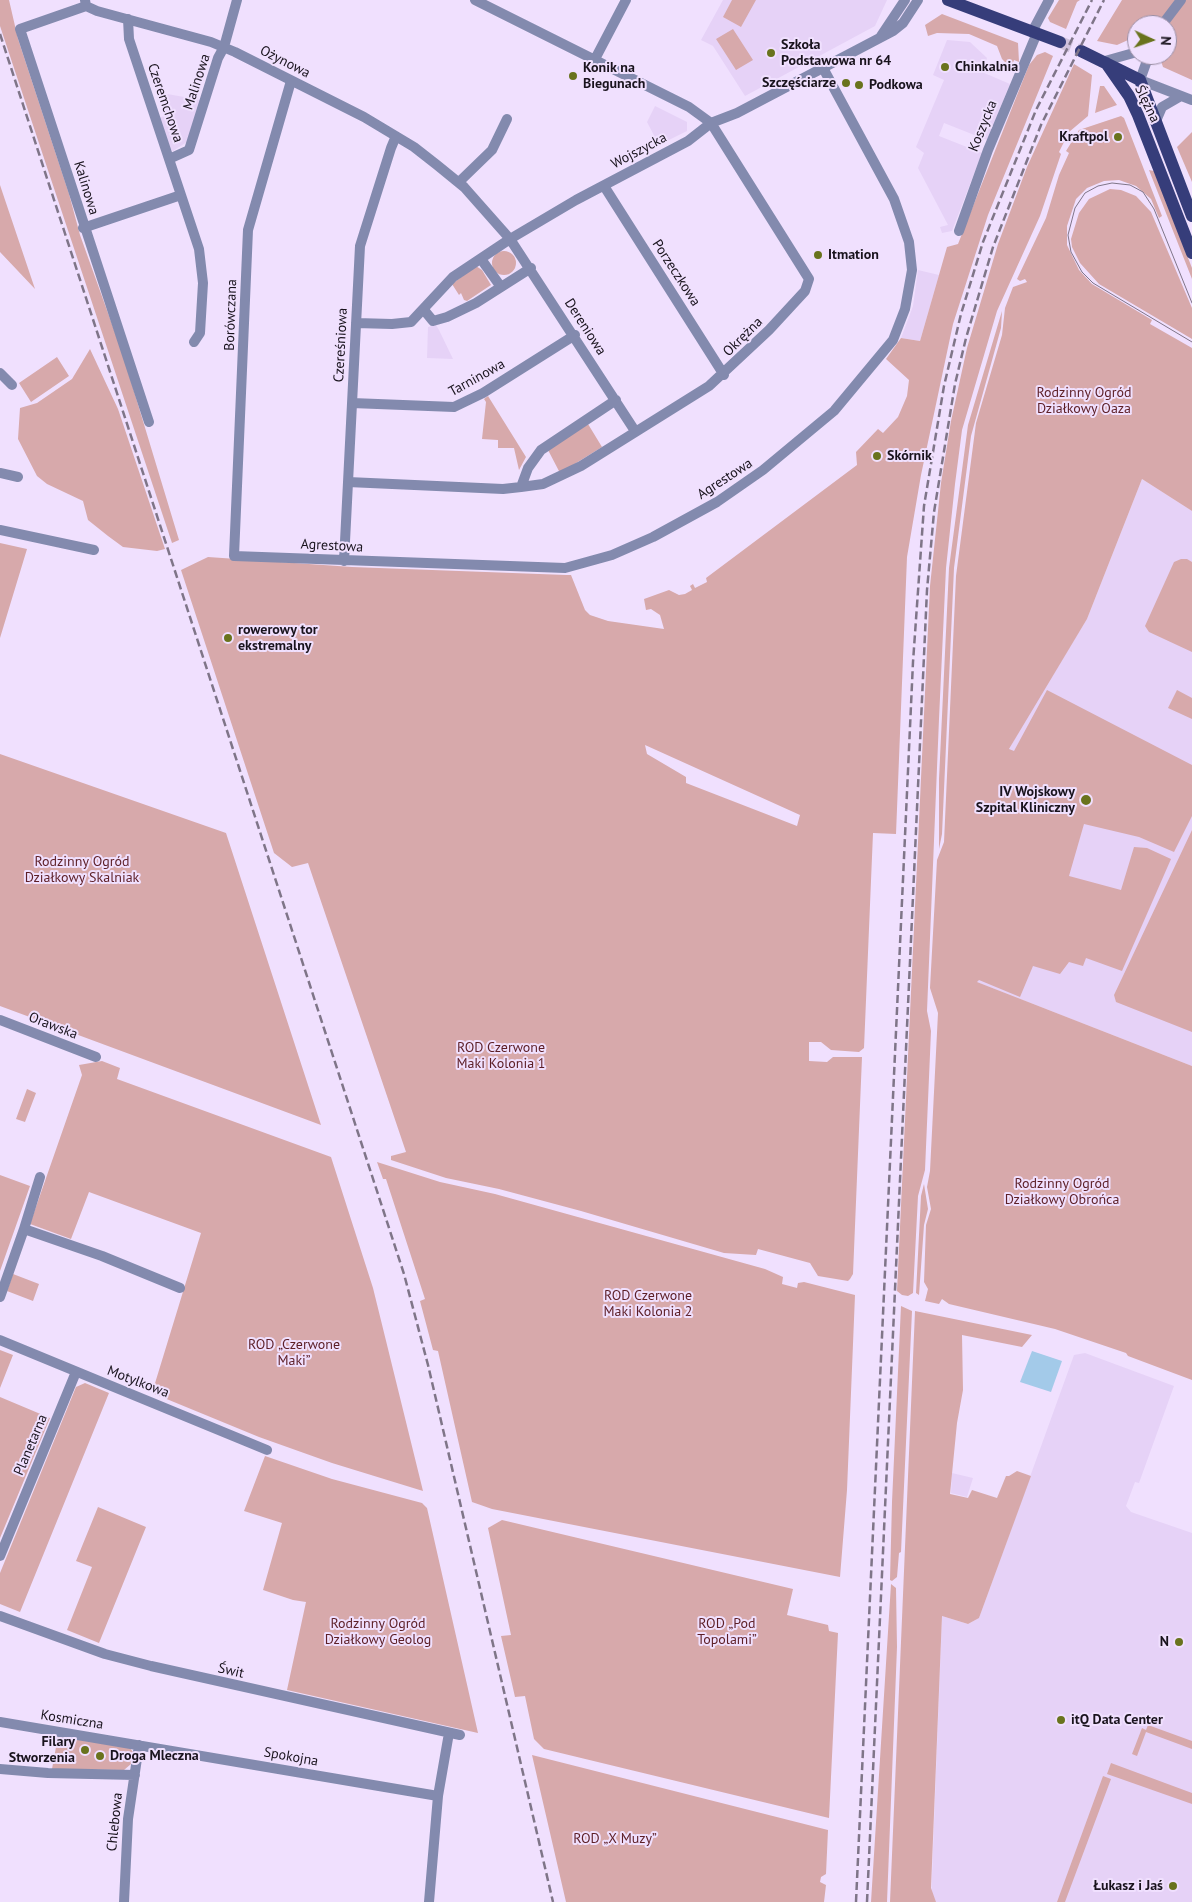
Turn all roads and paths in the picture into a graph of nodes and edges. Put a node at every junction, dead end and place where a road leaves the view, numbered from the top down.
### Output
1 (237, 0) edge
2 (475, 0) edge
3 (626, 0) edge
4 (905, 0) edge
5 (918, 0) edge
6 (948, 0) edge
7 (1049, 0) edge
8 (1181, 0) edge
9 (85, 3) edge
10 (1170, 15) edge
11 (128, 19) junction
12 (1034, 32) junction
13 (881, 37) junction
14 (1060, 42) tunnel mouth
15 (224, 47) junction
16 (1081, 51) tunnel mouth
17 (1127, 55) edge
18 (594, 60) junction
19 (1105, 61) junction
20 (1145, 65) edge
21 (824, 68) junction
22 (1140, 80) junction
23 (291, 81) junction
24 (1181, 96) junction
25 (1192, 100) edge
26 (507, 119) dead end
27 (1156, 121) junction
28 (711, 123) junction
29 (396, 136) junction
30 (170, 159) junction
31 (459, 182) junction
32 (604, 186) junction
33 (181, 195) junction
34 (1192, 216) edge
35 (83, 228) junction
36 (959, 231) dead end
37 (510, 239) junction
38 (1192, 253) edge
39 (480, 259) junction
40 (531, 268) junction
41 (501, 286) junction
42 (424, 310) junction
43 (356, 323) junction
44 (575, 335) junction
45 (194, 342) dead end
46 (0, 373) edge
47 (724, 375) junction
48 (12, 384) dead end
49 (616, 400) junction
50 (352, 403) junction
51 (149, 422) dead end
52 (635, 431) junction
53 (0, 473) edge
54 (18, 477) dead end
55 (348, 482) junction
56 (521, 487) junction
57 (0, 530) edge
58 (94, 550) dead end
59 (234, 556) joint
60 (344, 561) junction
61 (0, 1020) edge
62 (96, 1057) dead end
63 (40, 1177) dead end
64 (24, 1229) junction
65 (180, 1288) dead end
66 (0, 1297) edge
67 (0, 1340) edge
68 (76, 1372) junction
69 (267, 1450) dead end
70 (0, 1556) edge
71 (0, 1616) edge
72 (0, 1722) edge
73 (448, 1733) junction
74 (460, 1735) dead end
75 (139, 1745) junction
76 (0, 1769) edge
77 (135, 1774) junction
78 (438, 1796) junction
79 (124, 1902) edge
80 (429, 1902) edge

1 - 15 street, Malinowa
2 - 18 street
3 - 18 street
4 - 13 street, Wojszycka
5 - 13 street, Wojszycka
6 - 12 main road
7 - 12 street, Koszycka
8 - 10 street
9 - 11 street, Ożynowa
9 - 35 street, Kalinowa
11 - 15 street, Ożynowa
11 - 30 street, Czeremchowa
12 - 14 main road
12 - 36 street, Koszycka
13 - 21 street, Wojszycka
15 - 23 street, Ożynowa
15 - 30 street, Malinowa
16 - 19 main road
17 - 19 street
18 - 28 street
19 - 22 main road, Ślężna
19 - 38 main road, Ślężna
20 - 22 street
21 - 28 street, Wojszycka
21 - 60 street, Agrestowa
22 - 24 street
22 - 27 main road, Ślężna
23 - 29 street, Ożynowa
23 - 59 street, Borówczana
24 - 25 street
24 - 27 street
26 - 31 street
27 - 34 main road, Ślężna
28 - 32 street, Wojszycka
28 - 47 street, Okrężna
29 - 31 street, Ożynowa
29 - 43 street, Czereśniowa
30 - 33 street, Czeremchowa
31 - 37 street, Ożynowa
32 - 37 street, Wojszycka
32 - 47 street, Porzeczkowa
33 - 35 street
33 - 45 street, Czeremchowa
35 - 51 street, Kalinowa
37 - 39 street, Wojszycka
37 - 40 street, Dereniowa
39 - 41 street
39 - 42 street, Wojszycka
40 - 41 street
40 - 44 street, Dereniowa
41 - 42 street
42 - 43 street, Wojszycka
43 - 50 street, Czereśniowa
44 - 49 street, Dereniowa
44 - 50 street, Tarninowa
46 - 48 street
47 - 52 street, Okrężna
49 - 52 street, Dereniowa
49 - 56 street
50 - 55 street, Czereśniowa
52 - 56 street, Okrężna
53 - 54 street
55 - 56 street, Okrężna
55 - 60 street, Czereśniowa
57 - 58 street
59 - 60 street, Agrestowa
61 - 62 street, Orawska
63 - 64 street
64 - 65 street
64 - 66 street
67 - 68 street, Motylkowa
68 - 69 street, Motylkowa
68 - 70 street, Planetarna
71 - 73 street, Świt
72 - 75 street, Kosmiczna
73 - 74 street, Świt
73 - 78 street
75 - 77 street, Chlebowa
75 - 78 street, Spokojna
76 - 77 street
77 - 79 street, Chlebowa
78 - 80 street

